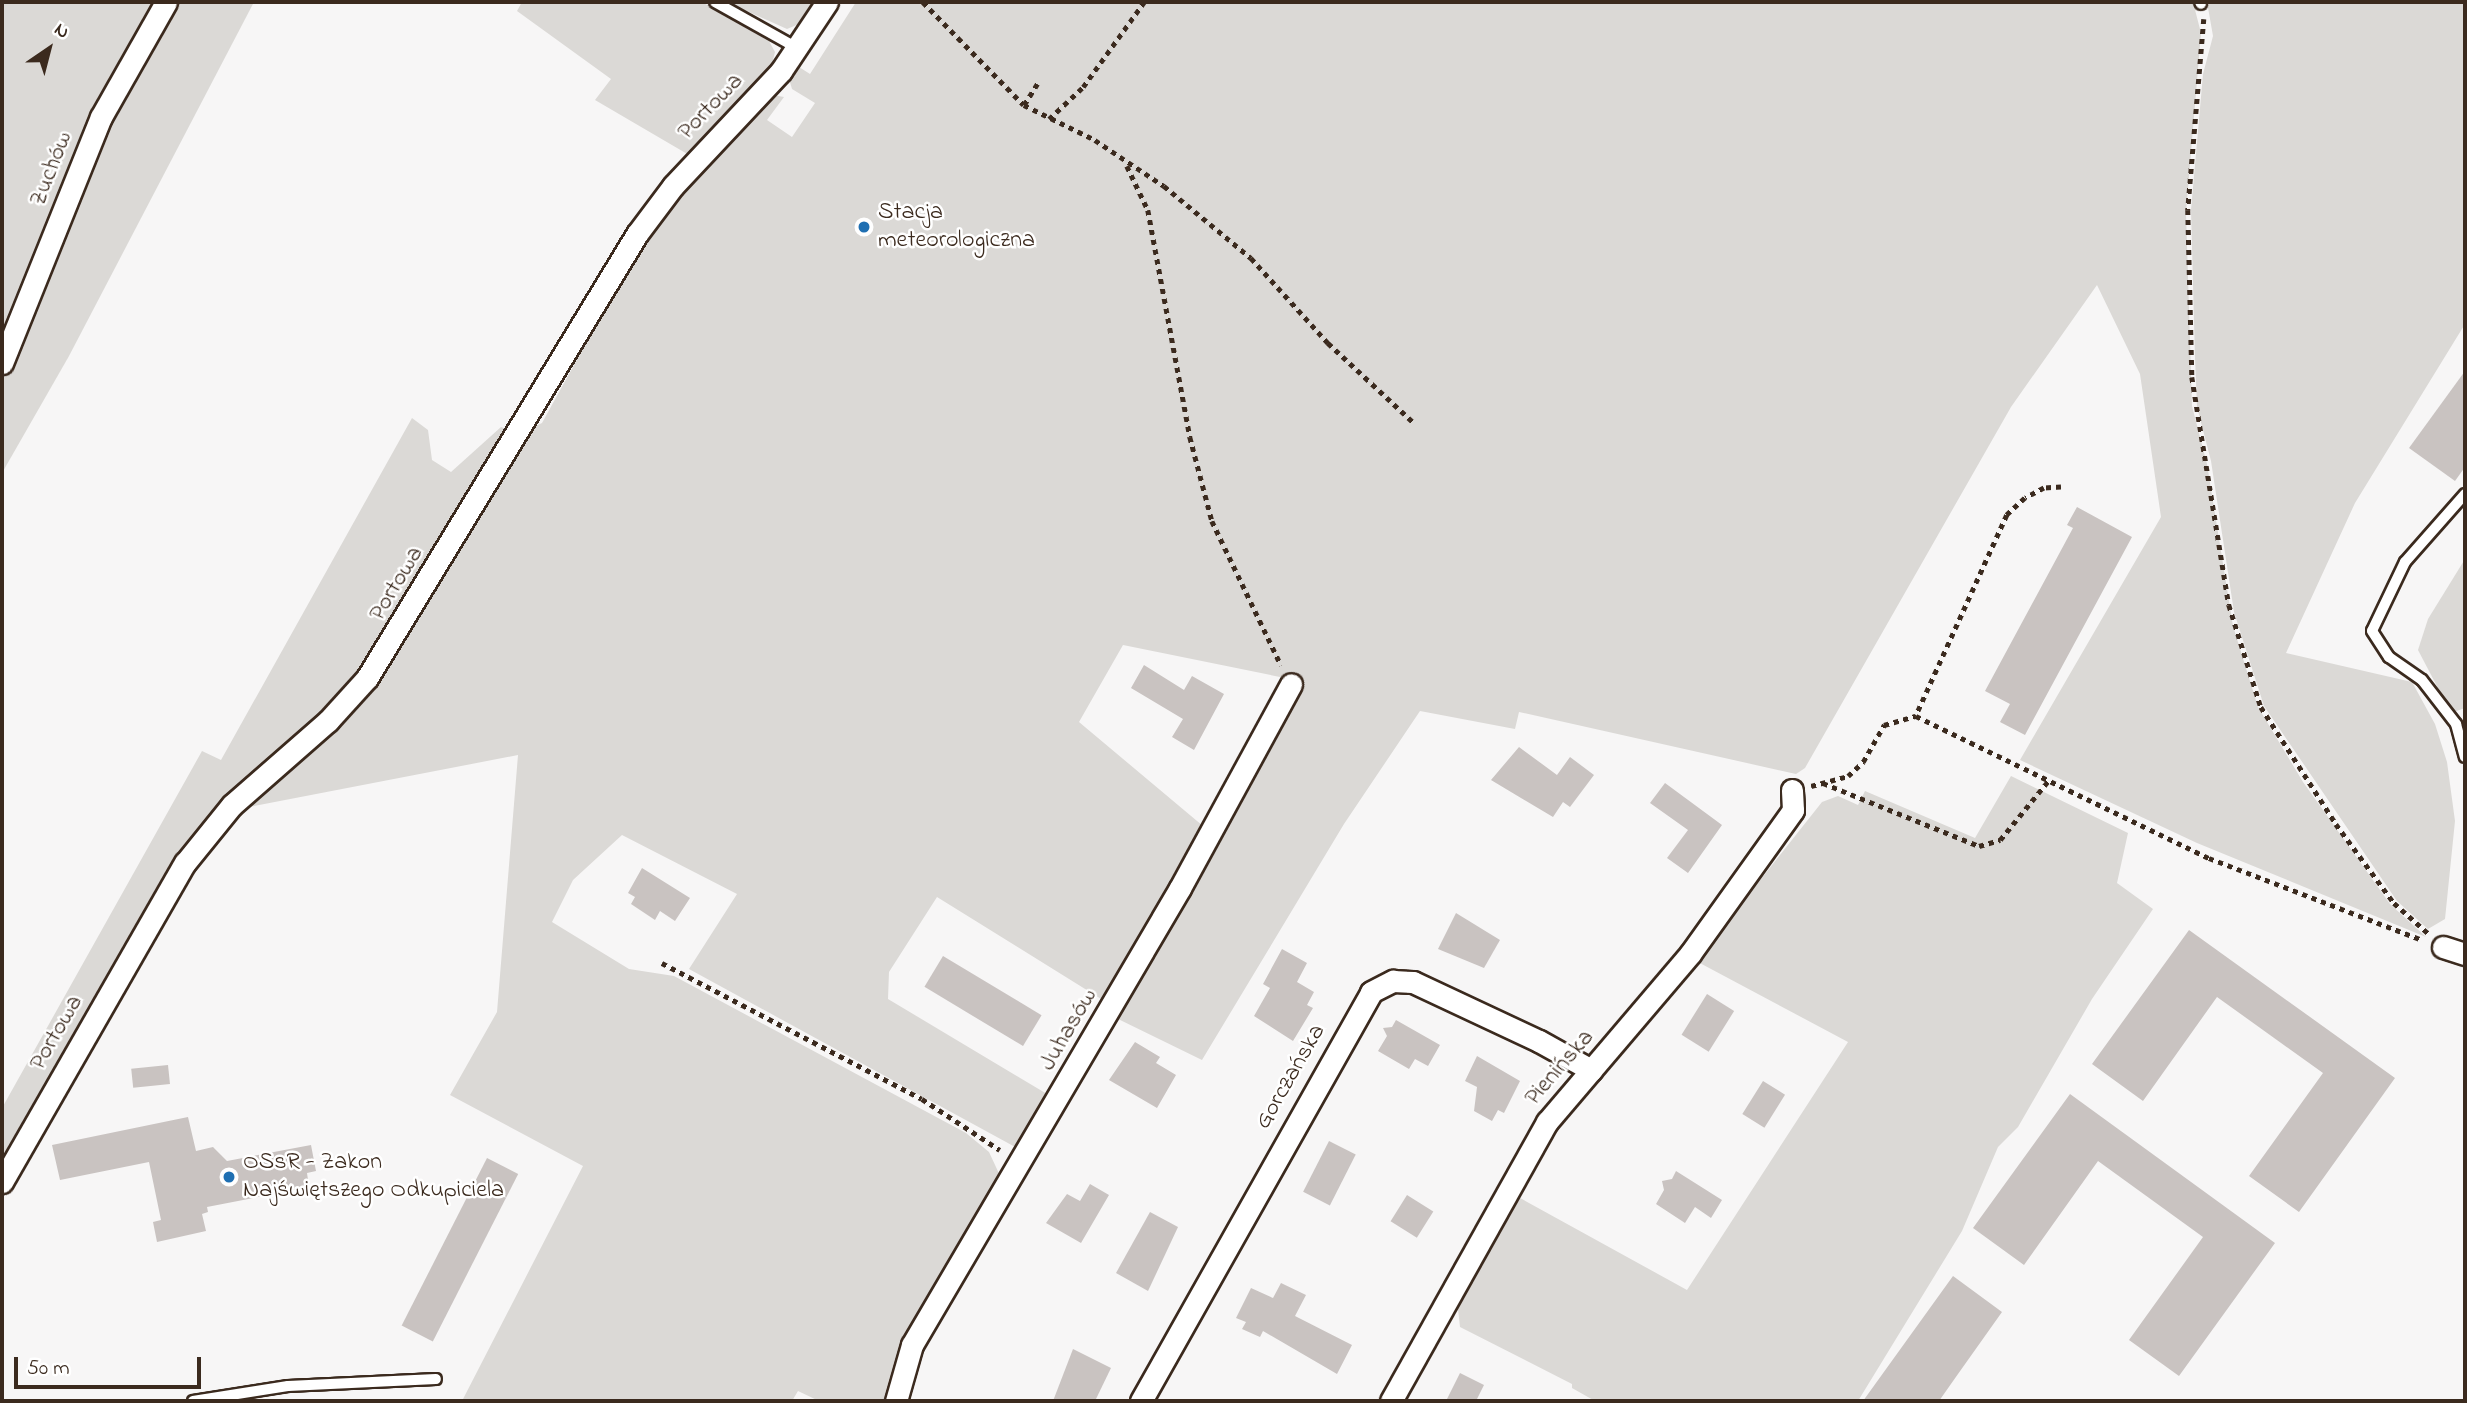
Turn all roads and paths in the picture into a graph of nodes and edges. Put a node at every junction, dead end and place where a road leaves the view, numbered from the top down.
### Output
1 (166, 2) edge
2 (715, 2) edge
3 (827, 2) edge
4 (923, 2) edge
5 (1144, 2) edge
6 (2201, 3) edge
7 (797, 48) junction
8 (1037, 84) dead end
9 (1024, 105) junction
10 (1049, 119) junction
11 (1127, 165) junction
12 (2, 363) edge
13 (1413, 422) dead end
14 (2061, 487) dead end
15 (2465, 494) edge
16 (1291, 684) joint
17 (1916, 716) junction
18 (2465, 757) edge
19 (2050, 779) junction
20 (1823, 783) junction
21 (1792, 790) joint
22 (2443, 947) junction
23 (2465, 954) edge
24 (662, 963) dead end
25 (1591, 1070) junction
26 (1021, 1164) junction
27 (2, 1182) edge
28 (436, 1379) dead end
29 (193, 1401) edge
30 (896, 1401) edge
31 (1141, 1401) edge
32 (1391, 1401) edge

1 - 12 street, Zuchów
2 - 7 lane
3 - 7 street, Portowa
4 - 9 path
5 - 10 path
6 - 22 path
7 - 27 street, Portowa
8 - 9 path
9 - 10 path
10 - 11 path
11 - 13 path
11 - 16 path
14 - 17 path
15 - 18 lane
16 - 26 street, Juhasów
17 - 19 path
17 - 20 path
19 - 20 path
19 - 22 path
20 - 21 path
21 - 25 street, Pienińska
22 - 23 street
24 - 26 path
25 - 31 street, Gorczańska
25 - 32 street, Pienińska
26 - 30 street, Juhasów
28 - 29 lane

